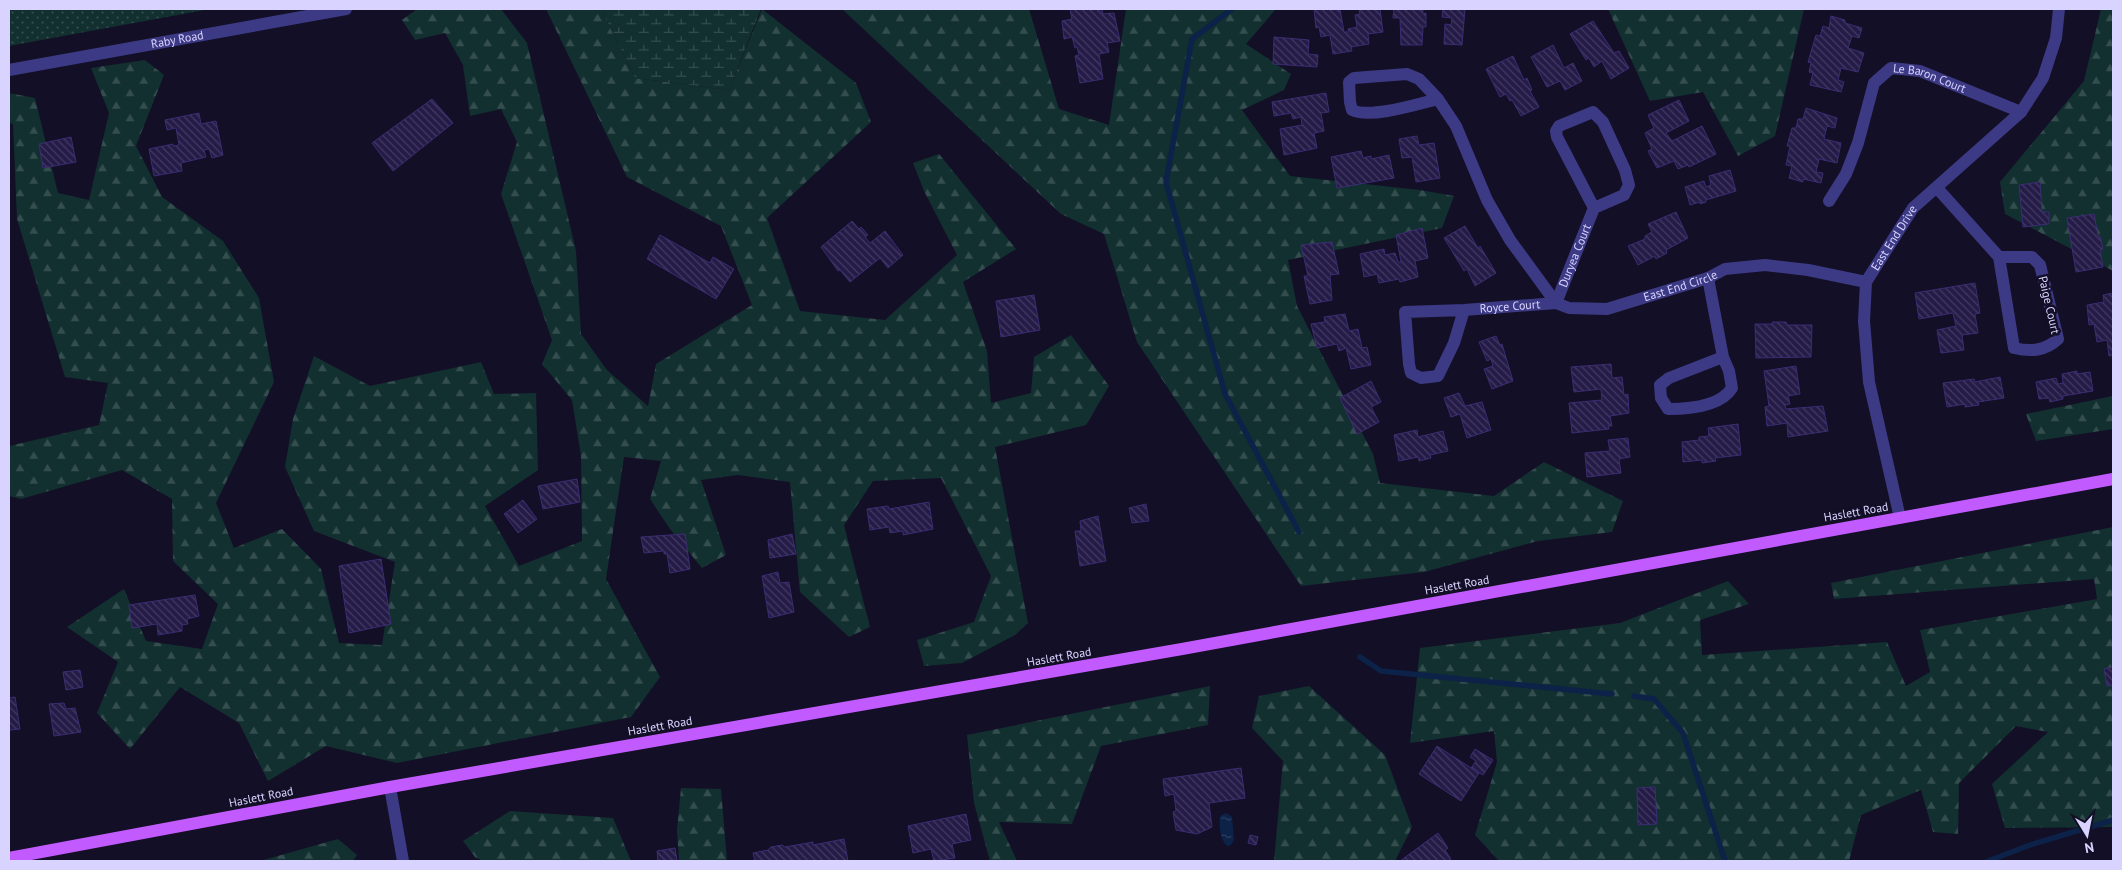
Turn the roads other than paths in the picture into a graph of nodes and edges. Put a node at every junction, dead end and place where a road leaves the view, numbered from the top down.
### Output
1 (346, 9) edge
2 (2058, 9) edge
3 (9, 70) edge
4 (1438, 99) junction
5 (2021, 112) junction
6 (1937, 188) junction
7 (1829, 201) dead end
8 (1594, 208) junction
9 (1999, 257) junction
10 (1708, 278) junction
11 (1866, 282) junction
12 (1556, 302) junction
13 (1464, 310) junction
14 (1723, 357) junction
15 (2113, 479) edge
16 (1900, 518) junction
17 (390, 787) junction
18 (9, 858) edge
19 (403, 861) edge

1 - 3 street, Raby Road
2 - 5 street, East End Drive
4 - 4 street
4 - 12 street
5 - 6 street, East End Drive
5 - 7 street, Le Baron Court
6 - 9 street
6 - 11 street, East End Drive
8 - 8 street, Duryea Court
8 - 12 street, Duryea Court
9 - 9 street, Paige Court
10 - 11 street, East End Circle
10 - 12 street, East End Circle
10 - 14 street
11 - 16 street, East End Drive
12 - 13 street, Royce Court
13 - 13 street, Royce Court
14 - 14 street
15 - 16 main road, Haslett Road
16 - 17 main road, Haslett Road
17 - 18 main road, Haslett Road
17 - 19 street

